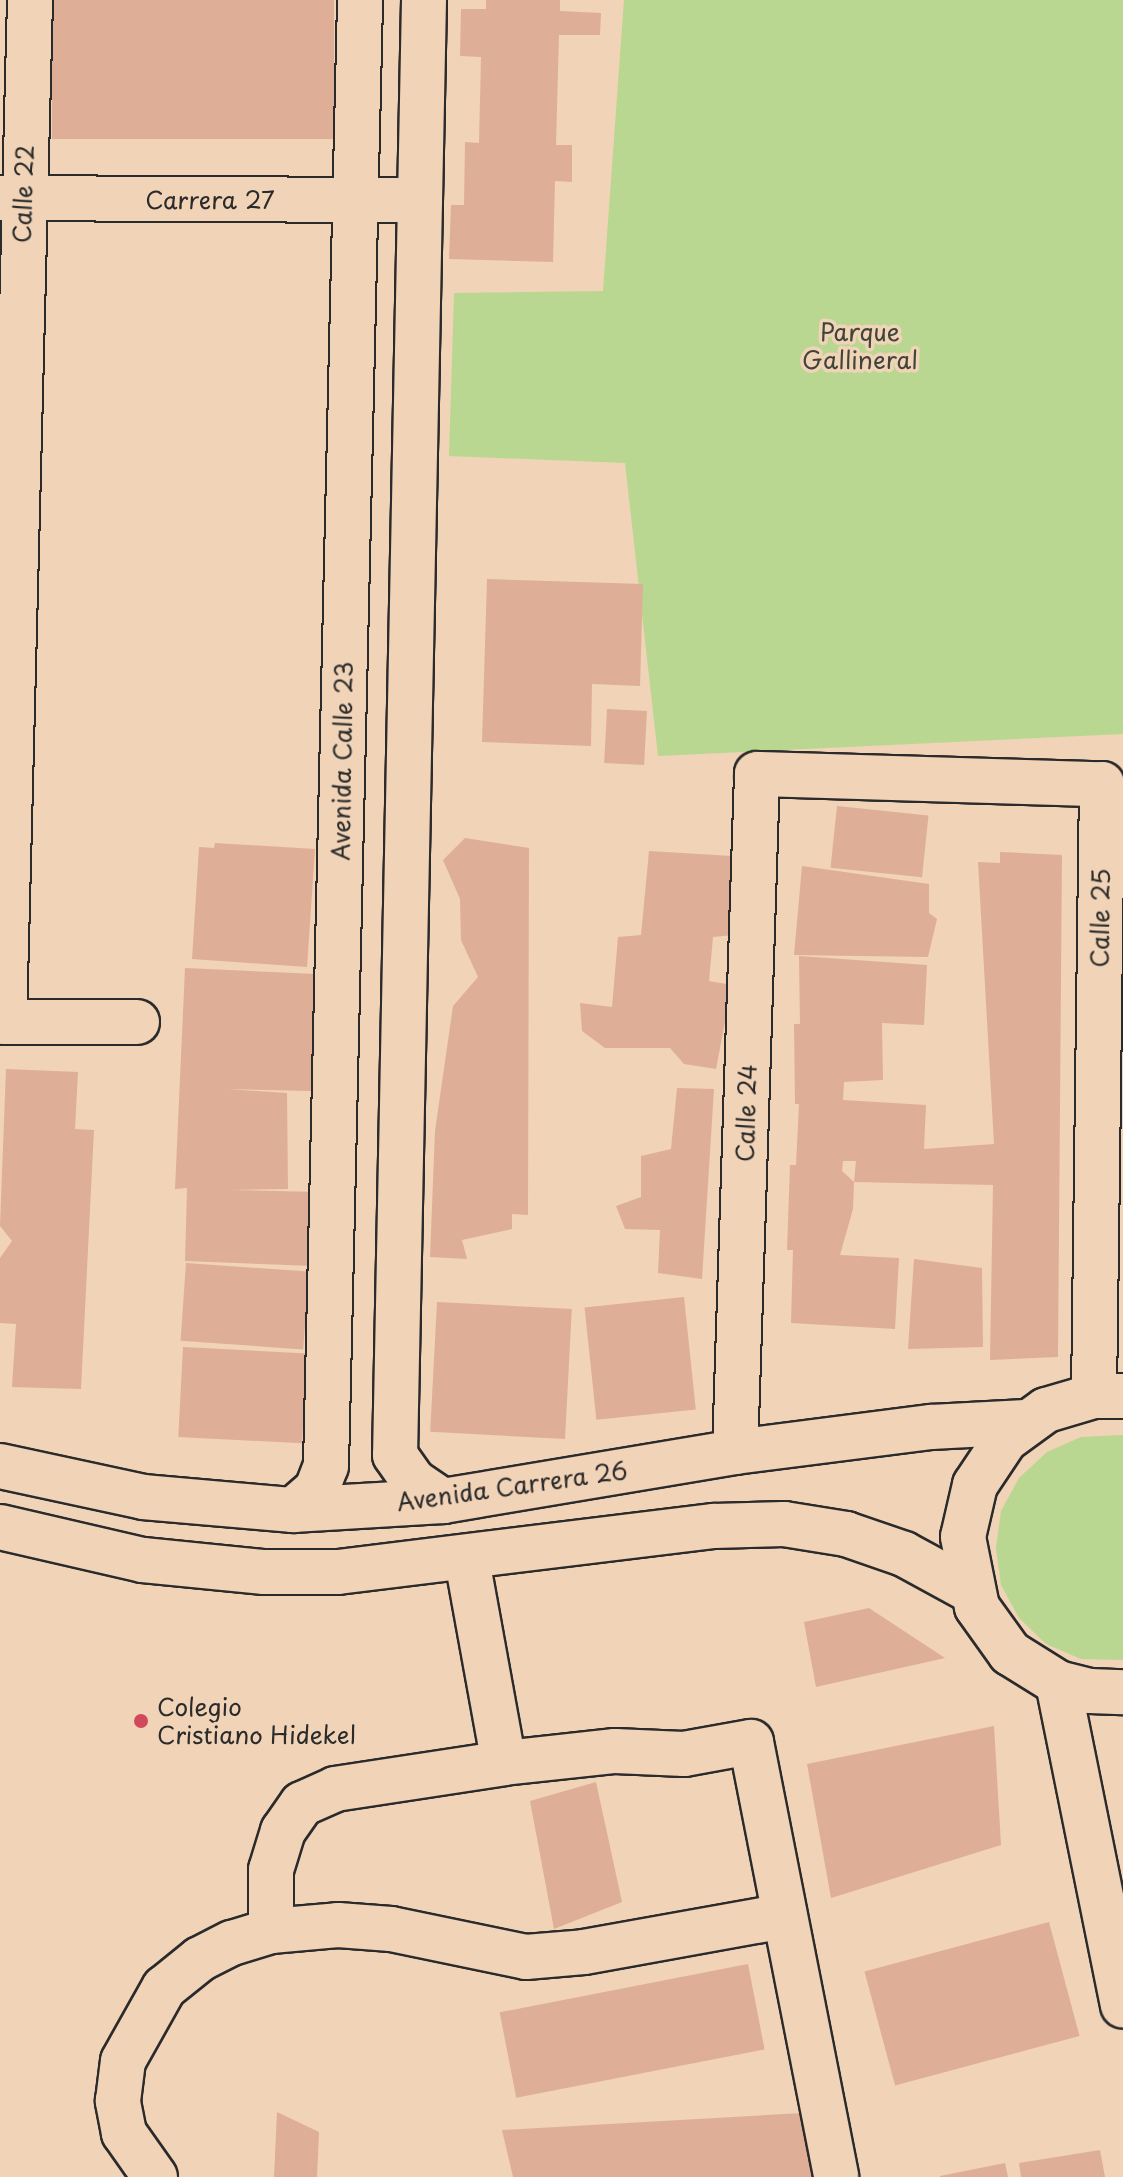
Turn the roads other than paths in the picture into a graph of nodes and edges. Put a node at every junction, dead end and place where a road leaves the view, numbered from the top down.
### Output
1 (30, 0) edge
2 (360, 0) edge
3 (424, 0) edge
4 (11, 198) edge
5 (420, 200) junction
6 (355, 201) junction
7 (757, 774) joint
8 (137, 1022) dead end
9 (1115, 1396) edge
10 (1026, 1422) junction
11 (735, 1452) junction
12 (0, 1466) edge
13 (443, 1501) junction
14 (293, 1510) junction
15 (0, 1527) edge
16 (467, 1560) junction
17 (970, 1590) junction
18 (1058, 1683) junction
19 (1123, 1692) edge
20 (504, 1763) junction
21 (784, 1916) junction
22 (271, 1931) junction
23 (1123, 2006) edge
24 (155, 2177) edge
25 (836, 2177) edge

1 - 4 street, Calle 22
2 - 6 street, Avenida Calle 23
3 - 5 street
4 - 6 street, Carrera 27
4 - 8 street, Calle 22
5 - 6 street, Carrera 27
5 - 13 street
6 - 14 street, Avenida Calle 23
7 - 9 street, Calle 25
7 - 11 street, Calle 24
9 - 10 street
10 - 11 street, Avenida Carrera 26
10 - 17 street
11 - 13 street, Avenida Carrera 26
12 - 14 street, Avenida Carrera 26
13 - 14 street, Avenida Carrera 26
15 - 16 street
16 - 17 street
16 - 20 street
17 - 18 street
18 - 19 street
18 - 23 street
20 - 21 street
20 - 22 street
21 - 22 street
21 - 25 street
22 - 24 street

